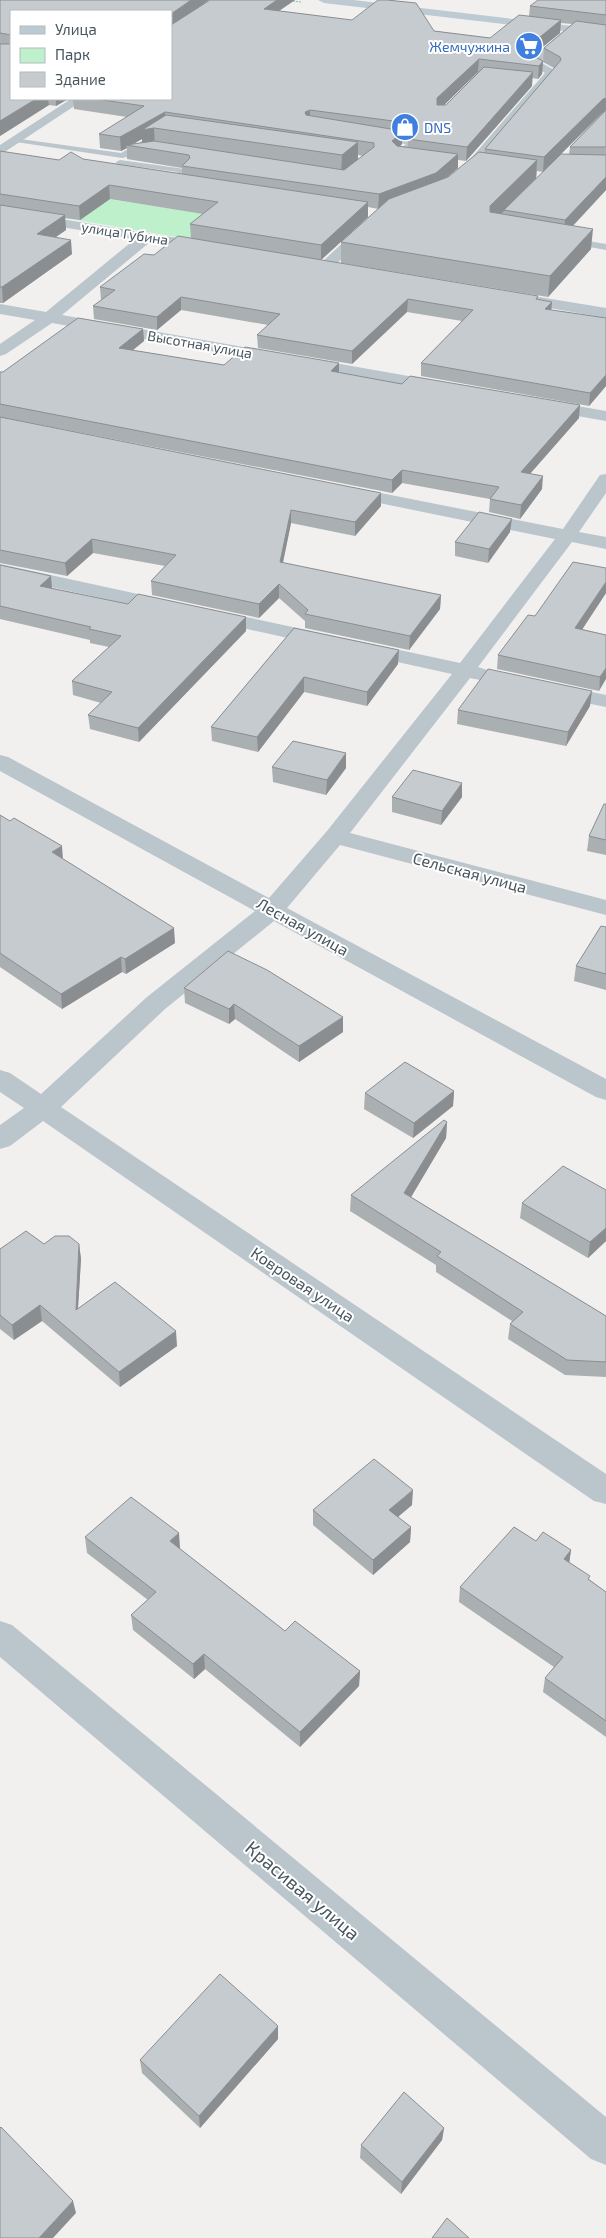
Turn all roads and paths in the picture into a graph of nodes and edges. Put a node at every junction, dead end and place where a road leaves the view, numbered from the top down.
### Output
1 (324, 0) edge
2 (572, 29) junction
3 (606, 33) edge
4 (77, 100) edge
5 (375, 137) edge
6 (151, 138) edge
7 (16, 140) junction
8 (42, 144) junction
9 (0, 150) edge
10 (155, 151) edge
11 (122, 156) junction
12 (410, 158) edge
13 (184, 184) edge
14 (449, 186) edge
15 (0, 213) edge
16 (382, 214) edge
17 (147, 237) junction
18 (559, 239) edge
19 (606, 247) edge
20 (223, 249) edge
21 (308, 263) edge
22 (326, 266) junction
23 (346, 269) edge
24 (500, 295) edge
25 (0, 308) edge
26 (606, 313) edge
27 (50, 317) junction
28 (0, 352) edge
29 (460, 390) edge
30 (528, 402) edge
31 (606, 416) edge
32 (606, 479) edge
33 (323, 487) edge
34 (568, 536) junction
35 (606, 543) edge
36 (0, 570) edge
37 (465, 670) junction
38 (502, 679) edge
39 (531, 685) edge
40 (606, 701) edge
41 (0, 762) edge
42 (334, 836) junction
43 (606, 908) edge
44 (273, 910) junction
45 (0, 1079) edge
46 (606, 1091) edge
47 (44, 1107) junction
48 (0, 1139) edge
49 (606, 1491) edge
50 (0, 1636) edge
51 (606, 2144) edge

1 - 2 street
2 - 3 street
2 - 14 street
4 - 7 street
5 - 12 lane
6 - 11 lane
7 - 8 lane
7 - 9 street
8 - 11 lane
8 - 13 lane
10 - 11 lane
15 - 17 street, улица Губина
16 - 22 street
17 - 20 street, улица Губина
17 - 27 street
18 - 19 lane
21 - 22 street
22 - 23 street
24 - 26 street
25 - 27 street, Высотная улица
27 - 28 street
27 - 29 street, Высотная улица
30 - 31 street
32 - 34 street
33 - 34 street
34 - 35 street
34 - 37 street
36 - 37 street
37 - 38 street
37 - 42 street
39 - 40 street
41 - 44 street, Лесная улица
42 - 43 street, Сельская улица
42 - 44 street
44 - 46 street, Лесная улица
44 - 47 street
45 - 47 street, Ковровая улица
47 - 48 street
47 - 49 street, Ковровая улица
50 - 51 street, Красивая улица

